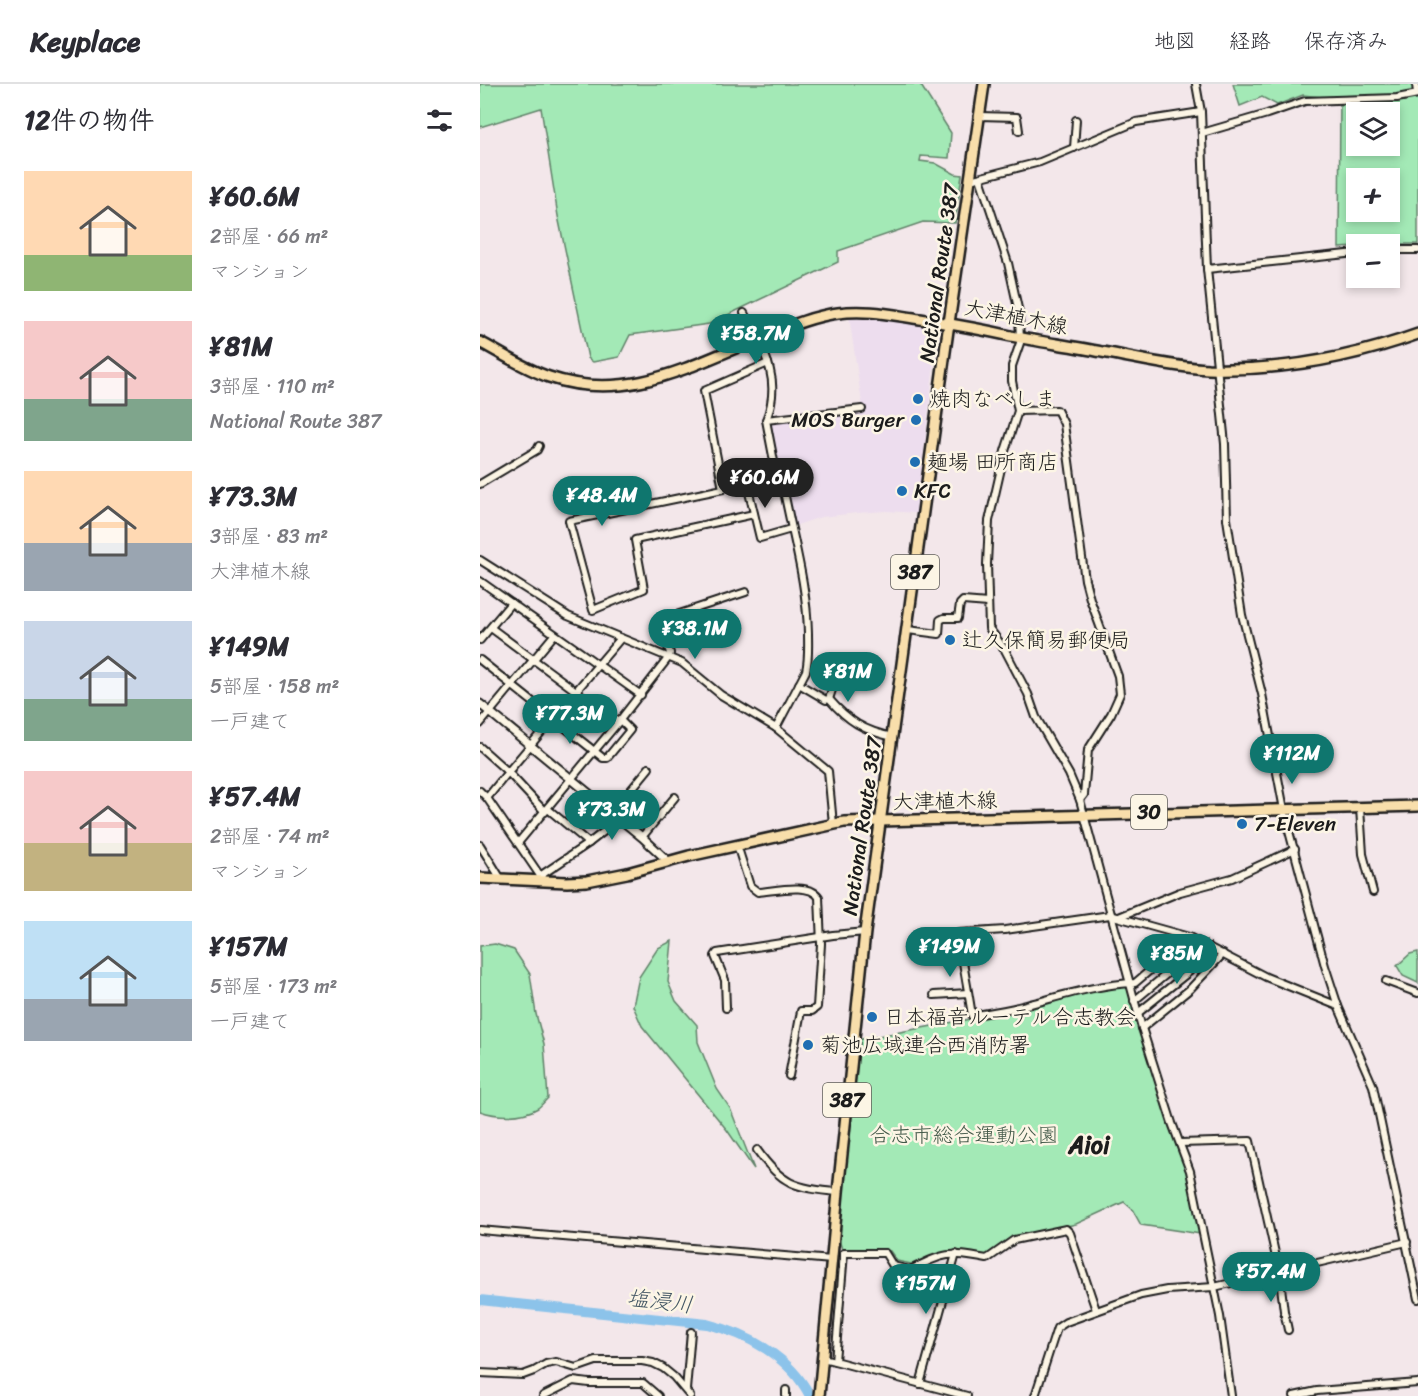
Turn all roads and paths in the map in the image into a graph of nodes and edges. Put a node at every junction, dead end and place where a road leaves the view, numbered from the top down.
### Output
1 (984, 84) edge
2 (1196, 84) edge
3 (1416, 84) edge
4 (1418, 94) edge
5 (1201, 112) junction
6 (979, 116) junction
7 (1076, 120) dead end
8 (1019, 131) dead end
9 (1202, 133) junction
10 (1074, 148) junction
11 (975, 179) junction
12 (1400, 250) edge
13 (1418, 250) edge
14 (1346, 255) edge
15 (1207, 269) junction
16 (744, 313) dead end
17 (949, 323) junction
18 (1418, 334) edge
19 (1020, 338) junction
20 (757, 339) junction
21 (480, 342) edge
22 (768, 363) junction
23 (1216, 369) junction
24 (862, 409) dead end
25 (1018, 411) junction
26 (766, 420) junction
27 (538, 446) dead end
28 (777, 477) junction
29 (480, 484) edge
30 (754, 514) junction
31 (791, 529) junction
32 (480, 561) edge
33 (480, 581) edge
34 (746, 592) dead end
35 (511, 603) junction
36 (988, 603) junction
37 (490, 628) junction
38 (908, 630) junction
39 (482, 633) edge
40 (554, 635) junction
41 (621, 638) junction
42 (480, 640) edge
43 (669, 657) junction
44 (533, 659) junction
45 (480, 660) edge
46 (599, 665) junction
47 (835, 681) dead end
48 (799, 684) junction
49 (512, 685) junction
50 (576, 691) junction
51 (641, 695) junction
52 (829, 699) junction
53 (480, 704) edge
54 (489, 712) junction
55 (554, 717) junction
56 (619, 721) junction
57 (480, 724) edge
58 (776, 728) junction
59 (893, 737) junction
60 (530, 746) junction
61 (480, 747) edge
62 (595, 750) junction
63 (649, 768) dead end
64 (508, 772) junction
65 (571, 780) junction
66 (480, 791) edge
67 (488, 798) junction
68 (675, 798) dead end
69 (1080, 800) junction
70 (1418, 806) edge
71 (1360, 808) junction
72 (546, 810) junction
73 (1284, 810) junction
74 (612, 813) junction
75 (1084, 815) junction
76 (620, 819) junction
77 (881, 820) junction
78 (833, 824) junction
79 (642, 837) junction
80 (518, 843) junction
81 (589, 843) junction
82 (480, 845) edge
83 (737, 845) junction
84 (1295, 849) junction
85 (668, 861) junction
86 (480, 878) edge
87 (541, 878) junction
88 (501, 879) junction
89 (1373, 892) dead end
90 (1110, 915) junction
91 (1118, 917) junction
92 (866, 932) junction
93 (1189, 937) junction
94 (821, 938) junction
95 (1206, 946) junction
96 (1223, 954) junction
97 (1386, 981) dead end
98 (1129, 983) junction
99 (968, 991) junction
100 (934, 993) dead end
101 (1418, 993) edge
102 (1134, 1001) junction
103 (1338, 1006) junction
104 (726, 1008) dead end
105 (1138, 1013) junction
106 (1142, 1028) junction
107 (789, 1076) dead end
108 (1180, 1143) junction
109 (757, 1150) dead end
110 (838, 1192) junction
111 (480, 1230) edge
112 (1407, 1242) junction
113 (956, 1254) junction
114 (832, 1260) junction
115 (1279, 1271) junction
116 (1214, 1287) junction
117 (1418, 1299) edge
118 (1096, 1310) junction
119 (1288, 1330) dead end
120 (691, 1332) dead end
121 (823, 1358) junction
122 (835, 1361) junction
123 (480, 1373) edge
124 (1418, 1383) edge
125 (920, 1384) junction
126 (688, 1393) edge
127 (953, 1394) edge
128 (543, 1396) edge
129 (658, 1396) edge
130 (819, 1396) edge
131 (967, 1396) edge
132 (1035, 1396) edge
133 (1231, 1396) edge
134 (1294, 1396) edge

1 - 6 main road, National Route 387 / 387
2 - 5 street
3 - 4 street
4 - 9 street
5 - 9 street
5 - 10 street
6 - 8 street
6 - 11 main road, National Route 387 / 387
7 - 10 street
9 - 15 street
10 - 11 street
11 - 17 main road, National Route 387 / 387
11 - 19 street
12 - 13 street
14 - 15 street
15 - 23 street
16 - 20 street
17 - 19 main road, 大津植木線
17 - 20 main road, 大津植木線
17 - 38 main road, National Route 387 / 387
18 - 23 main road, 大津植木線
19 - 23 main road, 大津植木線
19 - 25 street
20 - 21 main road, 大津植木線
20 - 22 street
22 - 26 street
22 - 30 street
23 - 73 street
24 - 26 street
25 - 36 street
25 - 69 street
26 - 28 street
27 - 29 street
28 - 30 street
28 - 31 street
30 - 31 street
31 - 48 street
32 - 41 street
33 - 35 street
34 - 43 street
35 - 37 street
35 - 40 street
36 - 38 street
36 - 69 street
37 - 39 street
37 - 44 street
38 - 59 main road, National Route 387 / 387
39 - 42 street
40 - 44 street
40 - 46 street
41 - 43 street
41 - 46 street
43 - 51 street
43 - 58 street
44 - 49 street
44 - 50 street
45 - 49 street
46 - 50 street
46 - 51 street
47 - 52 street
48 - 52 street
48 - 58 street
49 - 54 street
49 - 55 street
50 - 55 street
50 - 56 street
51 - 56 street
52 - 59 street
53 - 54 street
54 - 57 street
54 - 60 street
55 - 60 street
55 - 62 street
56 - 62 street
56 - 62 street
58 - 78 street
59 - 77 main road, National Route 387 / 387
60 - 64 street
60 - 65 street
61 - 64 street
62 - 65 street
63 - 74 street
64 - 67 street
64 - 72 street
65 - 72 street
65 - 74 street
66 - 67 street
67 - 80 street
68 - 79 street
69 - 75 street
70 - 71 main road, 大津植木線 / 30
71 - 73 main road, 大津植木線 / 30
71 - 89 street
72 - 80 street
72 - 81 street
73 - 75 main road, 大津植木線 / 30
73 - 84 street
74 - 76 street
75 - 77 main road, 大津植木線 / 30
75 - 90 street
76 - 79 street
76 - 81 street
77 - 78 main road, 大津植木線 / 30
77 - 92 main road, National Route 387 / 387
78 - 83 main road, 大津植木線 / 30
79 - 85 street
80 - 87 street
81 - 87 street
82 - 88 street
83 - 85 main road, 大津植木線 / 30
83 - 94 street
84 - 91 street
84 - 103 street
85 - 87 main road, 大津植木線 / 30
86 - 88 main road, 大津植木線 / 30
87 - 88 main road, 大津植木線 / 30
90 - 91 street
90 - 98 street
90 - 99 street
91 - 93 street
92 - 94 street
92 - 110 main road, National Route 387 / 387
93 - 95 street
93 - 98 street
94 - 104 street
94 - 107 street
95 - 96 street
95 - 102 street
95 - 105 street
96 - 103 street
96 - 106 street
97 - 101 street
98 - 99 street
98 - 102 street
99 - 100 street
102 - 105 street
103 - 112 street
105 - 106 street
106 - 108 street
108 - 115 street
108 - 116 street
109 - 110 street
110 - 114 main road, National Route 387 / 387
111 - 114 street
112 - 115 street
112 - 117 street
113 - 118 street
113 - 122 street
113 - 125 street
114 - 121 main road, National Route 387 / 387
115 - 116 street
115 - 119 street
116 - 118 street
116 - 133 street
118 - 132 street
120 - 126 street
121 - 122 street
121 - 130 main road, National Route 387 / 387
122 - 125 street
123 - 126 street
124 - 134 street
125 - 127 street
127 - 131 street
128 - 129 street

